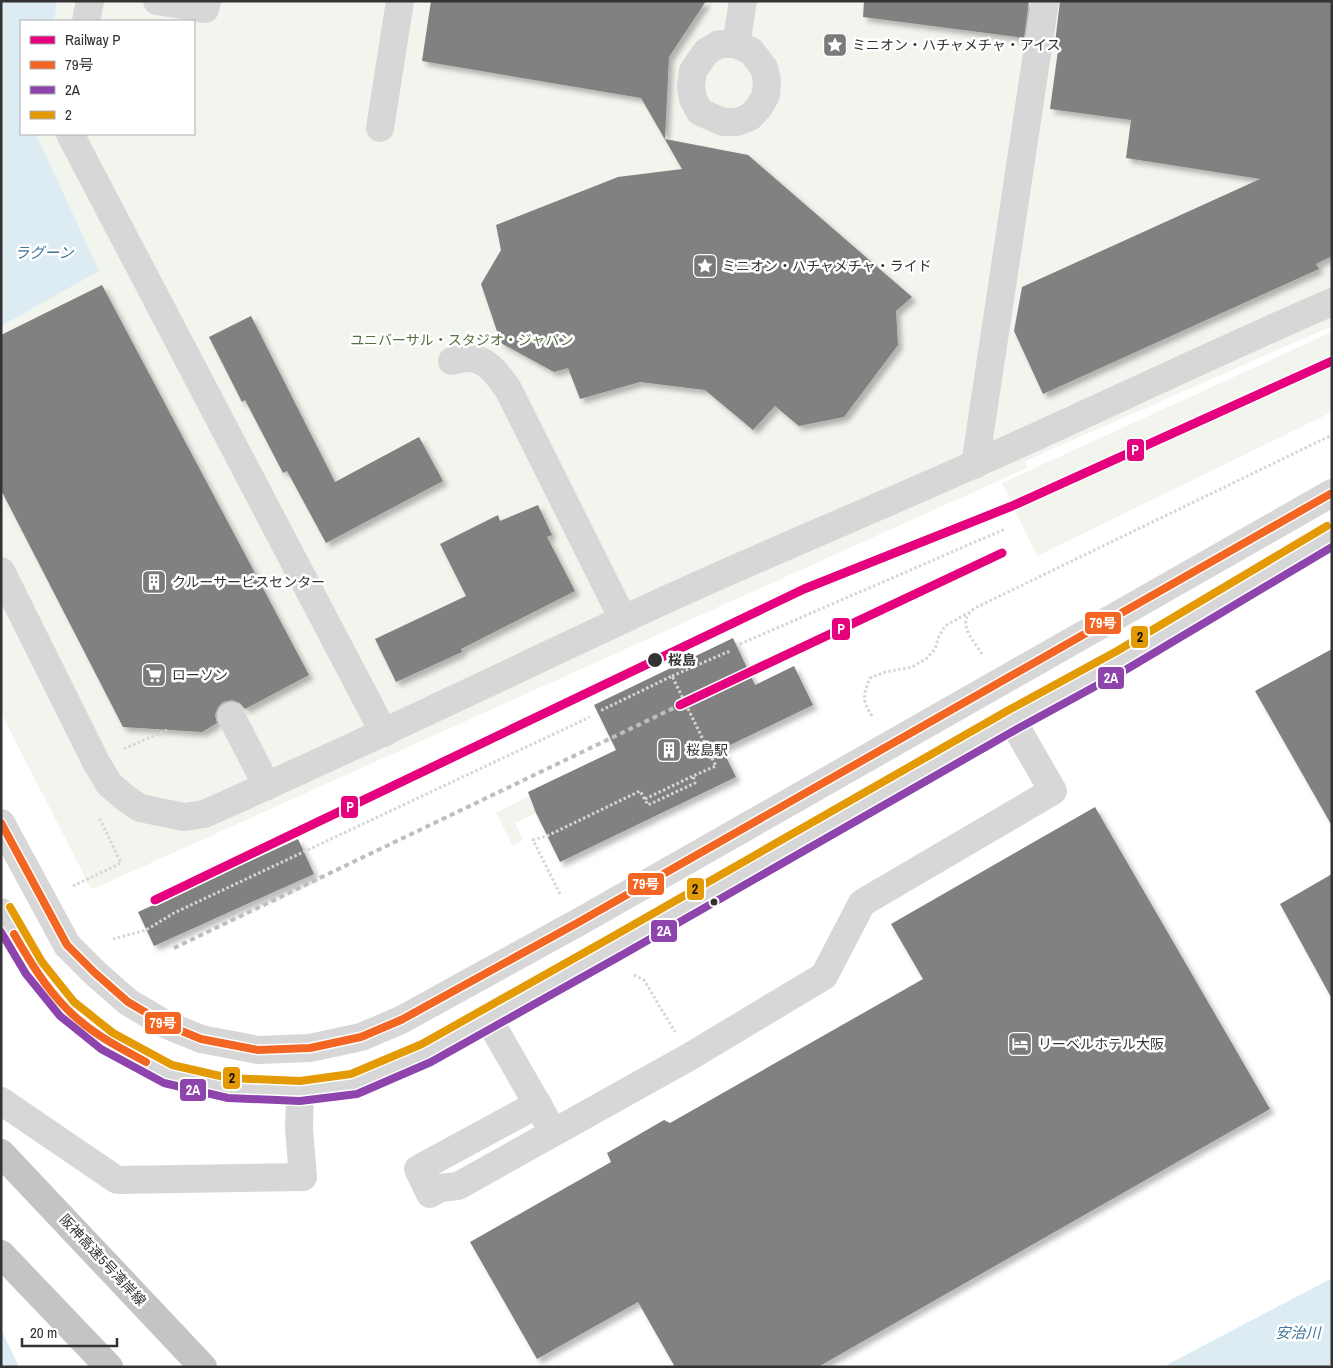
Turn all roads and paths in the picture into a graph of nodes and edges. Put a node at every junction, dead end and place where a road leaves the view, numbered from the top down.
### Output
1 (90, 1) edge
2 (157, 1) edge
3 (207, 1) edge
4 (400, 1) edge
5 (743, 1) edge
6 (1045, 1) edge
7 (86, 20) edge
8 (736, 44) dead end
9 (380, 128) dead end
10 (71, 135) edge
11 (1332, 302) edge
12 (452, 361) dead end
13 (1332, 435) edge
14 (975, 464) junction
15 (1332, 493) edge
16 (1004, 529) dead end
17 (1332, 535) edge
18 (1, 571) edge
19 (968, 612) junction
20 (623, 619) junction
21 (740, 644) dead end
22 (730, 651) dead end
23 (982, 654) dead end
24 (672, 676) junction
25 (600, 711) dead end
26 (231, 716) dead end
27 (872, 716) dead end
28 (590, 717) dead end
29 (1012, 720) junction
30 (167, 730) dead end
31 (384, 733) junction
32 (124, 749) dead end
33 (693, 776) junction
34 (267, 786) junction
35 (645, 799) junction
36 (97, 814) dead end
37 (1, 823) edge
38 (73, 886) dead end
39 (560, 894) dead end
40 (1, 912) edge
41 (113, 939) dead end
42 (634, 974) dead end
43 (488, 1018) junction
44 (675, 1032) dead end
45 (300, 1091) junction
46 (1, 1101) edge
47 (538, 1104) junction
48 (555, 1133) junction
49 (1, 1153) edge
50 (1, 1254) edge
51 (109, 1367) edge
52 (203, 1367) edge

1 - 7 street
2 - 3 street
4 - 9 street
5 - 8 street
6 - 14 street
10 - 31 street
11 - 14 street
12 - 20 street
13 - 19 path
14 - 20 street
15 - 37 street
16 - 21 path
17 - 29 street
18 - 34 street
19 - 23 path
19 - 27 path
20 - 31 street
22 - 24 path
24 - 25 path
24 - 33 path
26 - 34 street
28 - 41 path
29 - 43 street
29 - 48 street
30 - 32 path
31 - 34 street
33 - 35 path
33 - 35 path
35 - 39 path
36 - 38 path
40 - 45 street
42 - 44 path
43 - 45 street
43 - 47 street
45 - 46 street
47 - 48 street
47 - 48 street
49 - 52 highway, 阪神高速5号湾岸線
50 - 51 highway

